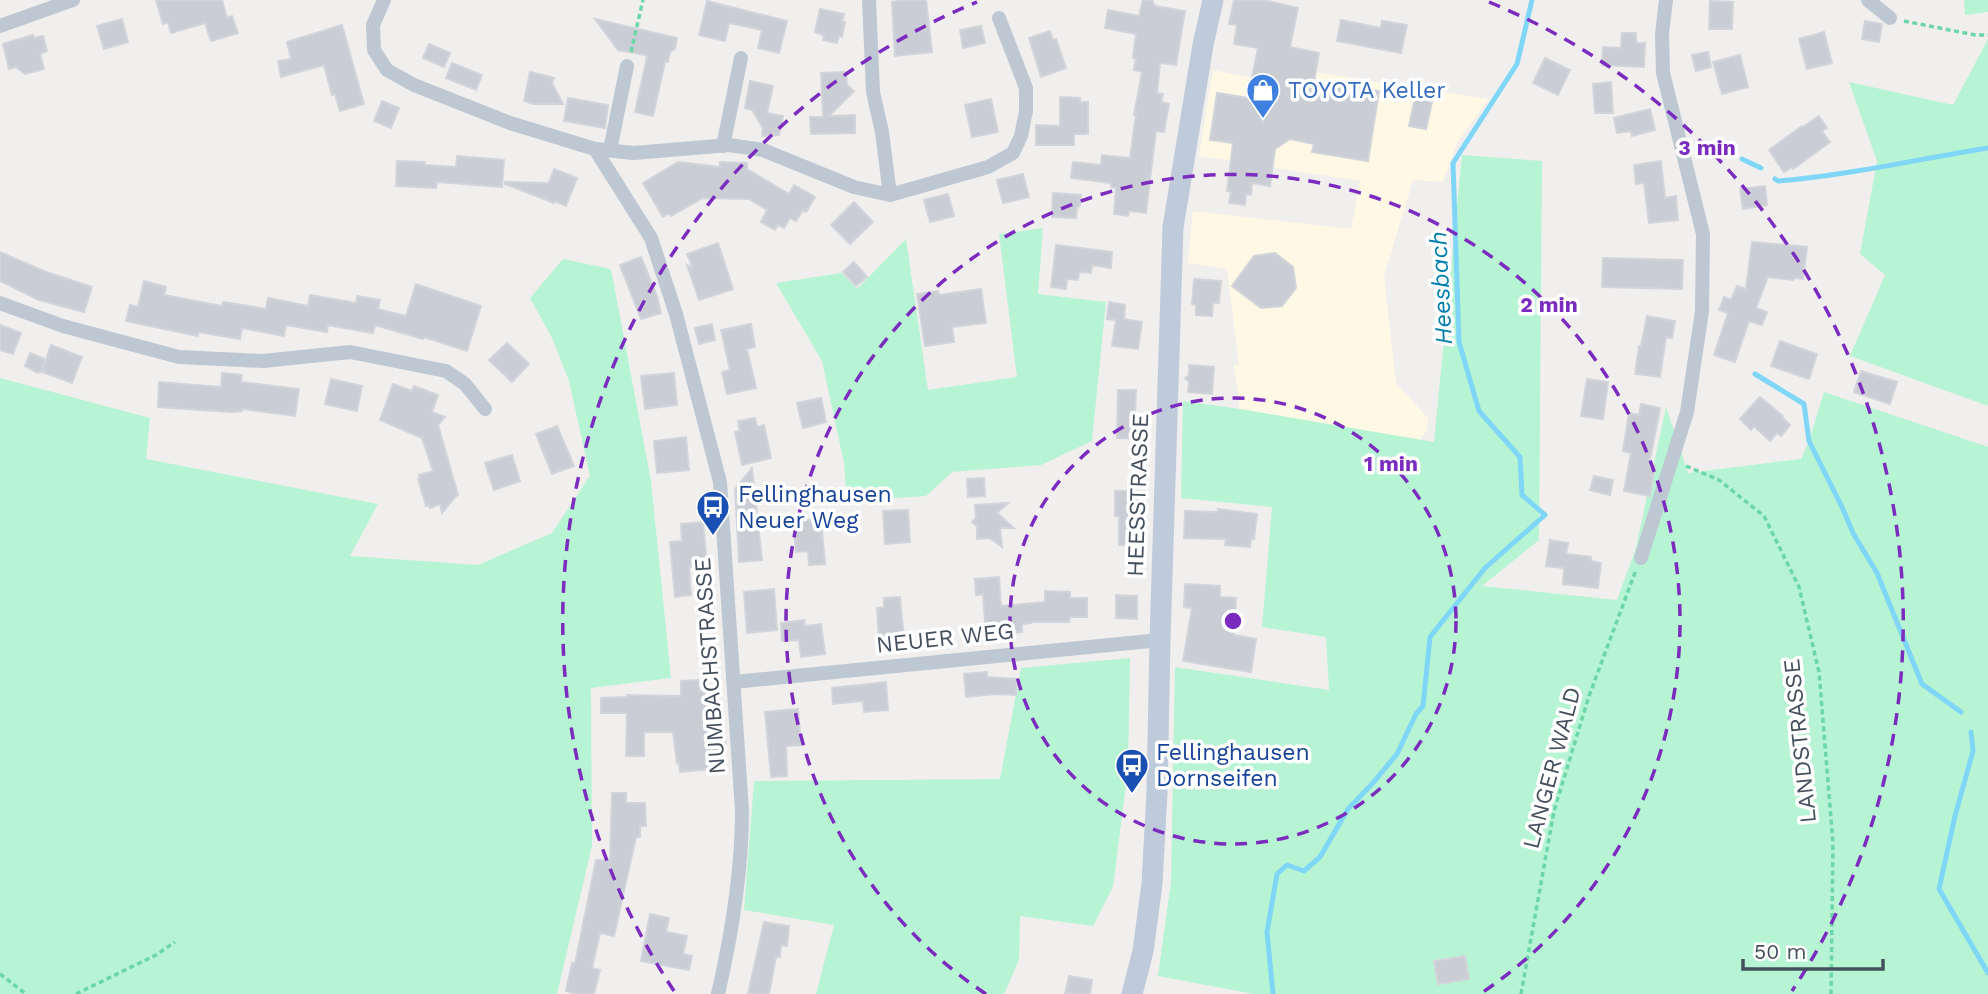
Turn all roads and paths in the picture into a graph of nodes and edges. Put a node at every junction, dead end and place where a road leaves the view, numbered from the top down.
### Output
1 (73, 0) edge
2 (384, 0) edge
3 (643, 0) edge
4 (869, 0) edge
5 (1213, 0) edge
6 (1666, 0) edge
7 (1868, 0) edge
8 (999, 18) dead end
9 (1890, 18) joint
10 (0, 26) edge
11 (1988, 35) edge
12 (741, 58) dead end
13 (628, 66) joint
14 (723, 146) junction
15 (602, 149) junction
16 (890, 195) junction
17 (0, 303) edge
18 (485, 409) dead end
19 (1673, 460) junction
20 (1641, 558) joint
21 (1160, 640) junction
22 (734, 682) junction
23 (175, 942) dead end
24 (0, 974) edge
25 (26, 994) edge
26 (75, 994) edge
27 (718, 994) edge
28 (1132, 994) edge
29 (1521, 994) edge
30 (1831, 994) edge

1 - 10 street
2 - 15 street
3 - 13 path
4 - 16 street
5 - 21 main road, HEESSTRASSE
6 - 19 street
7 - 9 street
8 - 16 street
9 - 11 path
12 - 14 street
13 - 15 street
14 - 15 street
14 - 16 street
15 - 22 street, NUMBACHSTRASSE
17 - 18 street
19 - 20 street
19 - 30 path, LANDSTRASSE
20 - 29 path, LANGER WALD
21 - 22 street, NEUER WEG
21 - 28 main road, HEESSTRASSE
22 - 27 street, NUMBACHSTRASSE
23 - 26 path
24 - 25 path

